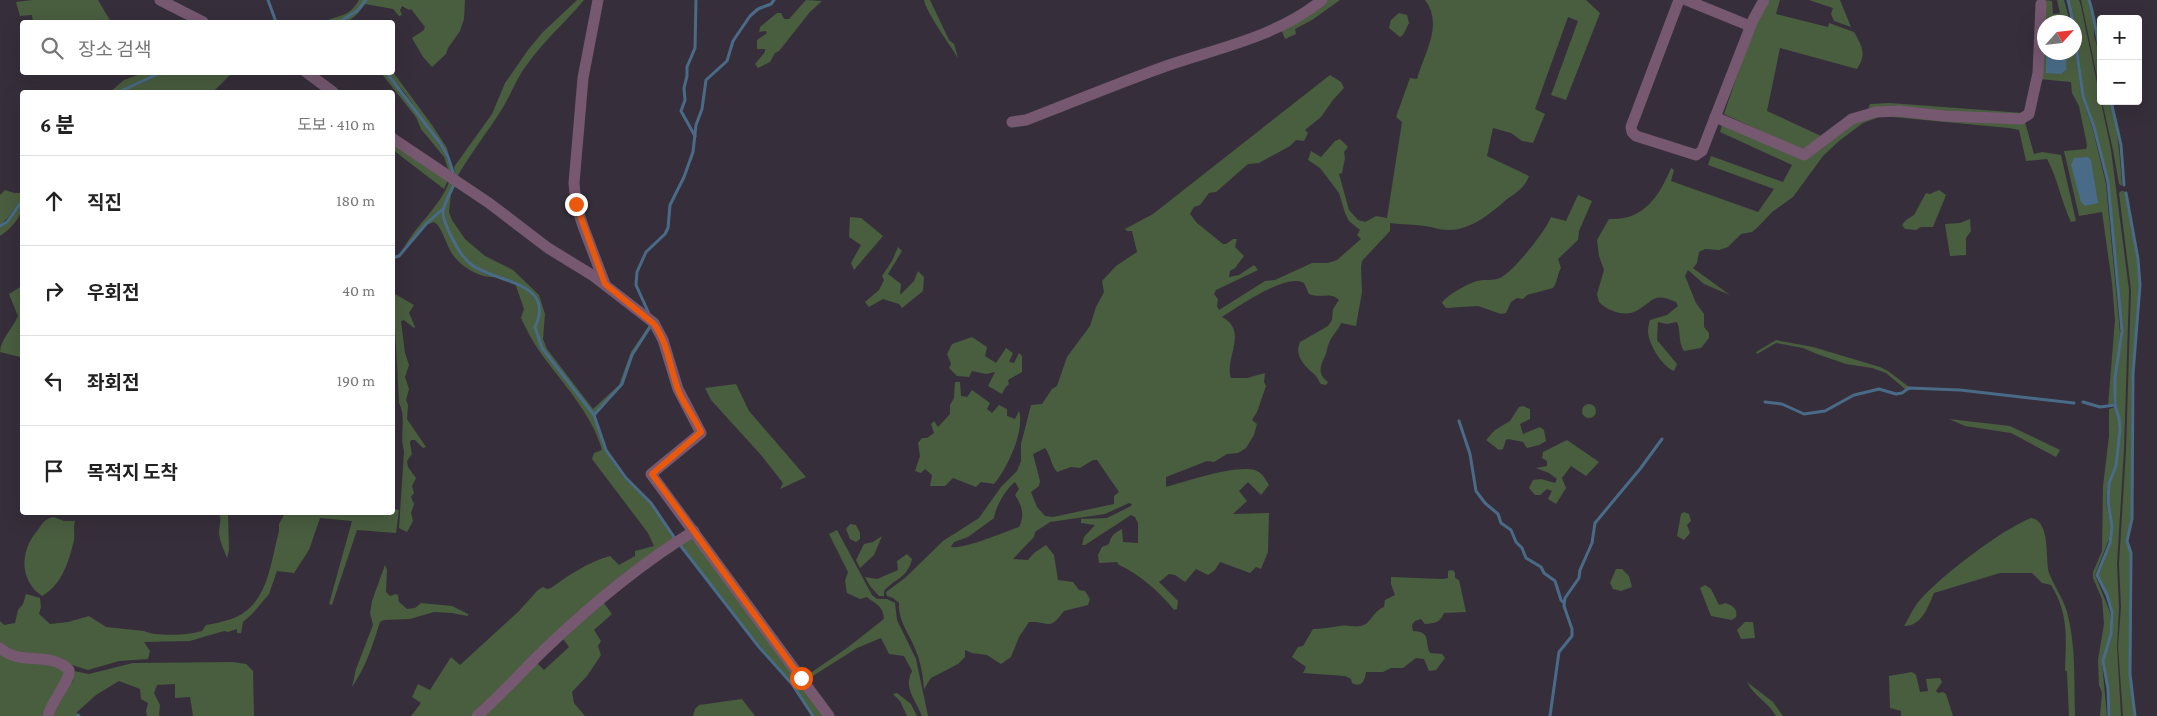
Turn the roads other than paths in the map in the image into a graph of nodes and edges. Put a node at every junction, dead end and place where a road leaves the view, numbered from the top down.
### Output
1 (160, 0) edge
2 (598, 0) edge
3 (1322, 0) edge
4 (1679, 0) edge
5 (1686, 0) edge
6 (1764, 0) edge
7 (2041, 4) dead end
8 (199, 20) edge
9 (1750, 26) junction
10 (310, 75) edge
11 (330, 90) edge
12 (1715, 117) junction
13 (1012, 122) dead end
14 (395, 140) edge
15 (605, 284) junction
16 (694, 531) junction
17 (0, 648) edge
18 (48, 716) edge
19 (477, 716) edge
20 (830, 716) edge

1 - 8 street
2 - 15 street
3 - 13 street
4 - 12 street
5 - 9 street
6 - 9 street
7 - 12 street
9 - 12 street
10 - 11 street
14 - 15 street
15 - 16 street
16 - 19 street
16 - 20 street
17 - 18 street

